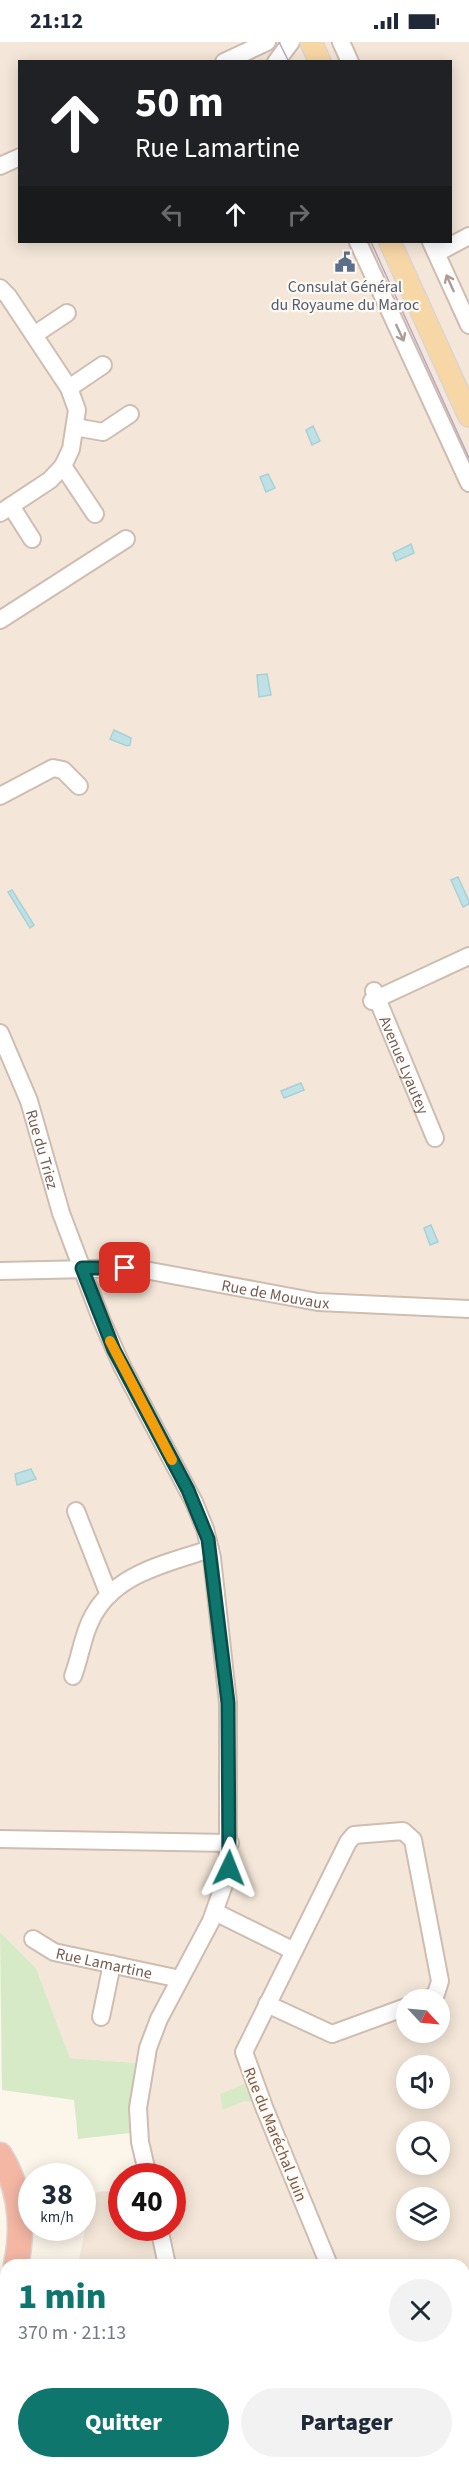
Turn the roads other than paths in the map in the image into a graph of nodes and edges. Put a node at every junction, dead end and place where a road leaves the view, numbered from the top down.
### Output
1 (266, 42) edge
2 (291, 42) edge
3 (300, 42) edge
4 (311, 42) edge
5 (341, 42) edge
6 (228, 60) edge
7 (274, 60) edge
8 (277, 60) edge
9 (308, 60) edge
10 (319, 60) edge
11 (349, 60) edge
12 (18, 158) edge
13 (0, 166) edge
14 (469, 236) edge
15 (452, 241) edge
16 (358, 243) edge
17 (390, 243) edge
18 (402, 243) edge
19 (434, 247) edge
20 (0, 288) edge
21 (67, 313) dead end
22 (469, 325) edge
23 (34, 335) junction
24 (103, 365) dead end
25 (69, 388) junction
26 (469, 388) edge
27 (130, 414) dead end
28 (469, 416) edge
29 (75, 427) junction
30 (63, 466) junction
31 (469, 483) edge
32 (5, 509) edge
33 (94, 514) dead end
34 (32, 539) dead end
35 (126, 539) dead end
36 (0, 620) edge
37 (79, 786) dead end
38 (0, 796) edge
39 (469, 956) edge
40 (0, 1033) edge
41 (435, 1138) dead end
42 (82, 1268) junction
43 (0, 1271) edge
44 (469, 1309) edge
45 (76, 1511) dead end
46 (210, 1549) junction
47 (109, 1595) junction
48 (73, 1676) dead end
49 (0, 1839) edge
50 (230, 1843) junction
51 (215, 1912) junction
52 (33, 1940) dead end
53 (294, 1951) junction
54 (112, 1964) junction
55 (180, 1979) junction
56 (438, 1989) edge
57 (267, 2004) junction
58 (396, 2011) edge
59 (101, 2017) dead end
60 (0, 2155) edge
61 (145, 2163) edge
62 (0, 2180) edge
63 (162, 2241) edge
64 (5, 2259) edge
65 (17, 2259) edge
66 (166, 2259) edge
67 (327, 2259) edge

1 - 6 street
1 - 7 street
2 - 8 street
3 - 9 main road
4 - 10 main road
5 - 11 street
12 - 13 street
14 - 15 street
16 -> 31 street
17 - 28 main road
18 - 26 main road
22 -> 19 street
20 - 23 street
21 - 23 street
23 - 25 street
24 - 25 street
25 - 29 street
27 - 29 street
29 - 30 street
30 - 32 street
30 - 33 street
32 - 34 street
35 - 36 street
37 - 38 street
39 - 41 street, Avenue Lyautey
40 - 42 street, Rue du Triez
42 - 43 street, Rue de Mouvaux
42 - 44 street, Rue de Mouvaux
42 - 46 street
45 - 47 street
46 - 47 street
46 - 50 street
47 - 48 street
49 - 50 street
50 - 51 street
51 - 53 street
51 - 55 street
52 - 54 street, Rue Lamartine
53 - 56 street, Rue du Maréchal Juin
53 - 57 street, Rue du Maréchal Juin
54 - 55 street, Rue Lamartine
54 - 59 street
55 - 61 street
57 - 58 street
57 - 67 street, Rue du Maréchal Juin
60 - 65 highway
62 - 64 highway
63 - 66 street

